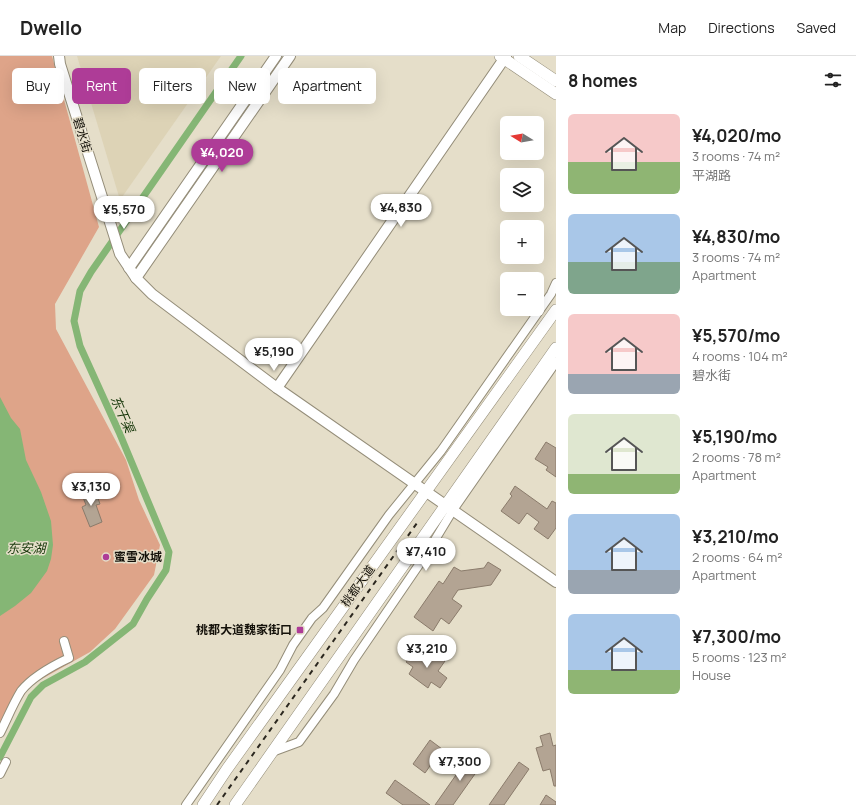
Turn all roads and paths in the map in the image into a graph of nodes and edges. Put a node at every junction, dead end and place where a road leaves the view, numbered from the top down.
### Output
1 (59, 56) edge
2 (276, 56) edge
3 (290, 56) edge
4 (519, 56) edge
5 (504, 57) edge
6 (556, 81) edge
7 (556, 94) edge
8 (129, 268) junction
9 (136, 278) junction
10 (556, 283) edge
11 (556, 310) edge
12 (556, 348) edge
13 (556, 362) edge
14 (277, 388) junction
15 (415, 484) junction
16 (426, 491) junction
17 (449, 508) junction
18 (556, 582) edge
19 (64, 641) dead end
20 (0, 733) edge
21 (272, 752) junction
22 (6, 762) dead end
23 (0, 774) edge
24 (186, 805) edge
25 (203, 805) edge
26 (235, 805) edge

1 - 8 street, 碧水街
2 - 8 street
3 - 9 street
4 - 6 main road
5 - 7 main road
5 - 14 street
8 - 9 street, 碧水街
9 - 14 street, 碧水街
10 - 15 street
11 - 16 main road, 桃都大道
12 - 17 main road, 桃都大道
13 - 17 street
14 - 15 street, 碧水街
15 - 16 street, 碧水街
15 - 24 street
16 - 17 street, 碧水街
16 - 25 main road, 桃都大道
17 - 18 street, 碧水街
17 - 21 main road, 桃都大道
17 - 21 street
19 - 20 street
21 - 26 main road, 桃都大道
22 - 23 street

